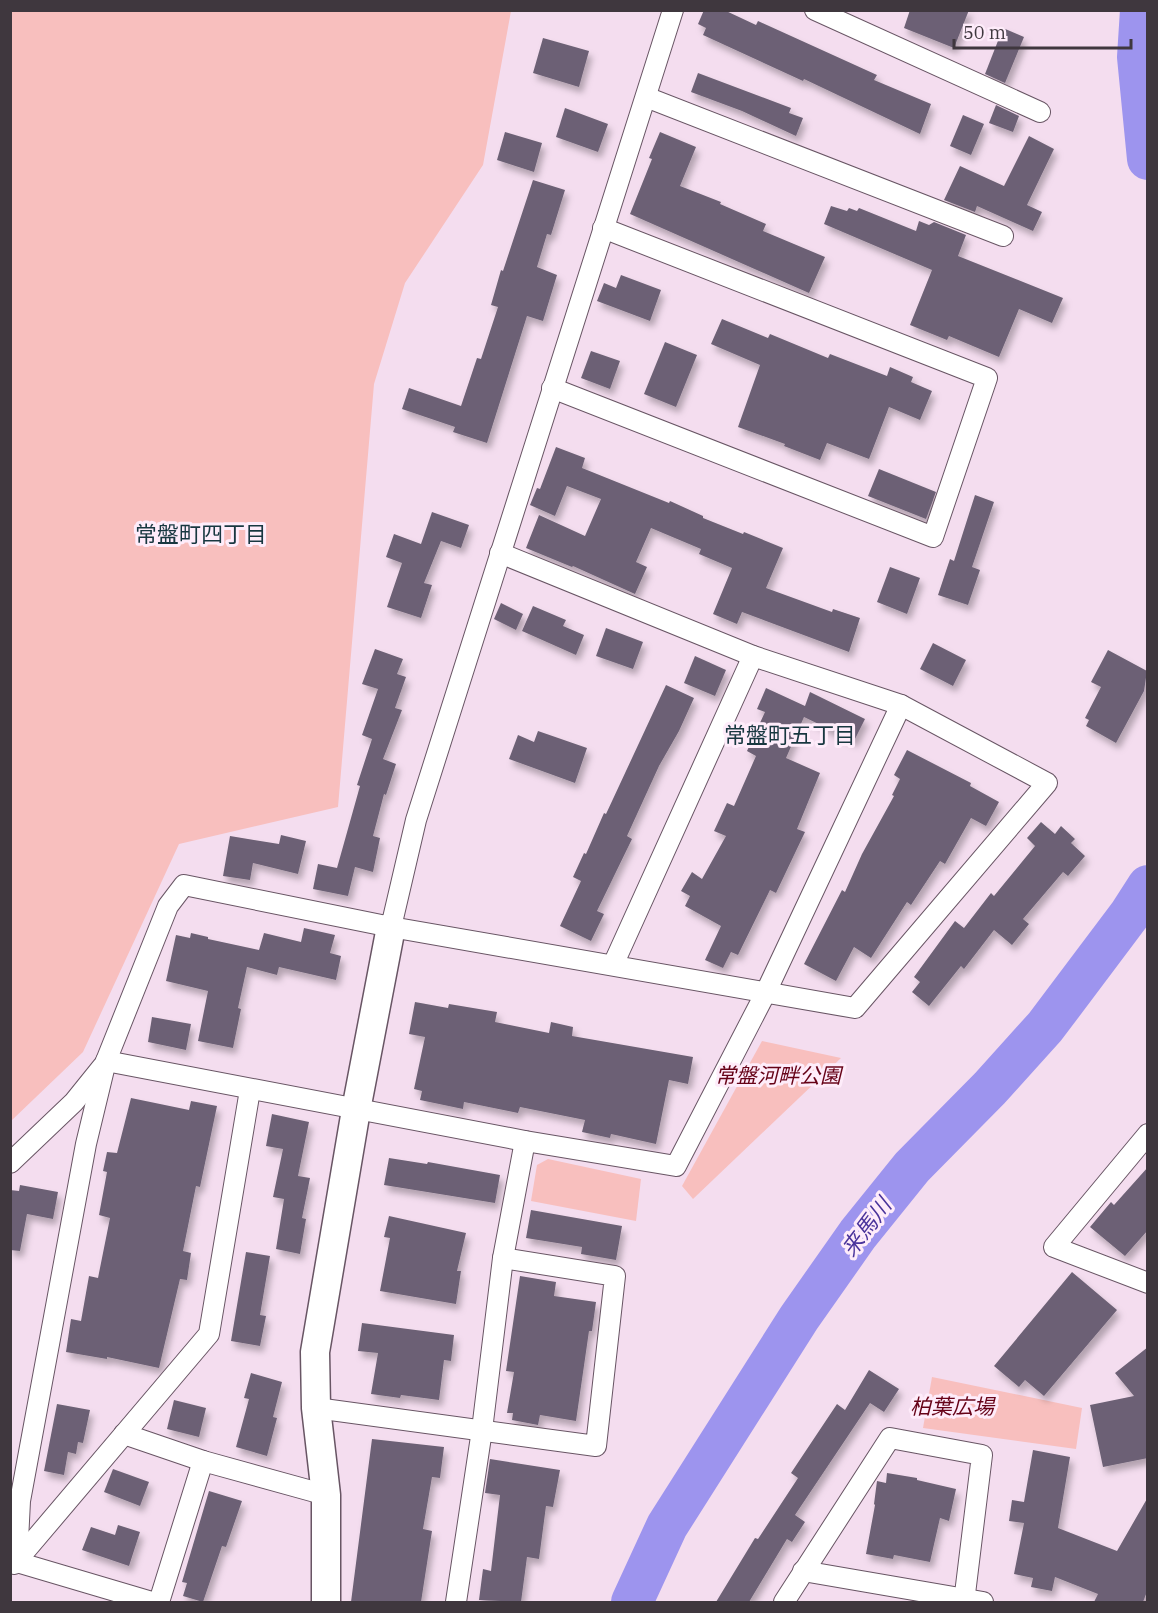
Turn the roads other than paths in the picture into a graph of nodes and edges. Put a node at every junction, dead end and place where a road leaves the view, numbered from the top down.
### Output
1 (673, 10) edge
2 (815, 10) edge
3 (646, 97) junction
4 (1040, 112) dead end
5 (603, 228) junction
6 (1003, 236) dead end
7 (552, 388) junction
8 (500, 553) junction
9 (753, 656) junction
10 (901, 705) junction
11 (391, 927) junction
12 (613, 965) junction
13 (765, 994) junction
14 (106, 1061) junction
15 (250, 1090) junction
16 (356, 1110) junction
17 (1148, 1134) edge
18 (525, 1141) junction
19 (10, 1163) edge
20 (503, 1257) junction
21 (1148, 1283) edge
22 (316, 1408) junction
23 (482, 1430) junction
24 (124, 1434) junction
25 (203, 1461) junction
26 (326, 1494) junction
27 (13, 1563) edge
28 (803, 1571) junction
29 (970, 1601) edge
30 (152, 1602) edge
31 (159, 1602) edge
32 (326, 1602) edge
33 (456, 1602) edge
34 (784, 1602) edge

1 - 3 street
2 - 4 street
3 - 5 street
3 - 6 street
5 - 7 street
5 - 7 street
7 - 8 street
8 - 9 street
8 - 11 street
9 - 10 street
9 - 12 street
10 - 13 street
10 - 13 street
11 - 12 street
11 - 14 street
11 - 16 street
12 - 13 street
13 - 18 street
14 - 15 street
14 - 19 street
14 - 27 street
15 - 16 street
15 - 24 street
16 - 18 street
16 - 22 street
17 - 21 street
18 - 20 street
20 - 23 street
20 - 23 street
22 - 23 street
22 - 26 street
23 - 33 street
24 - 25 street
24 - 27 street
25 - 26 street
25 - 31 street
26 - 32 street
27 - 30 street
28 - 29 street
28 - 29 street
28 - 34 street

